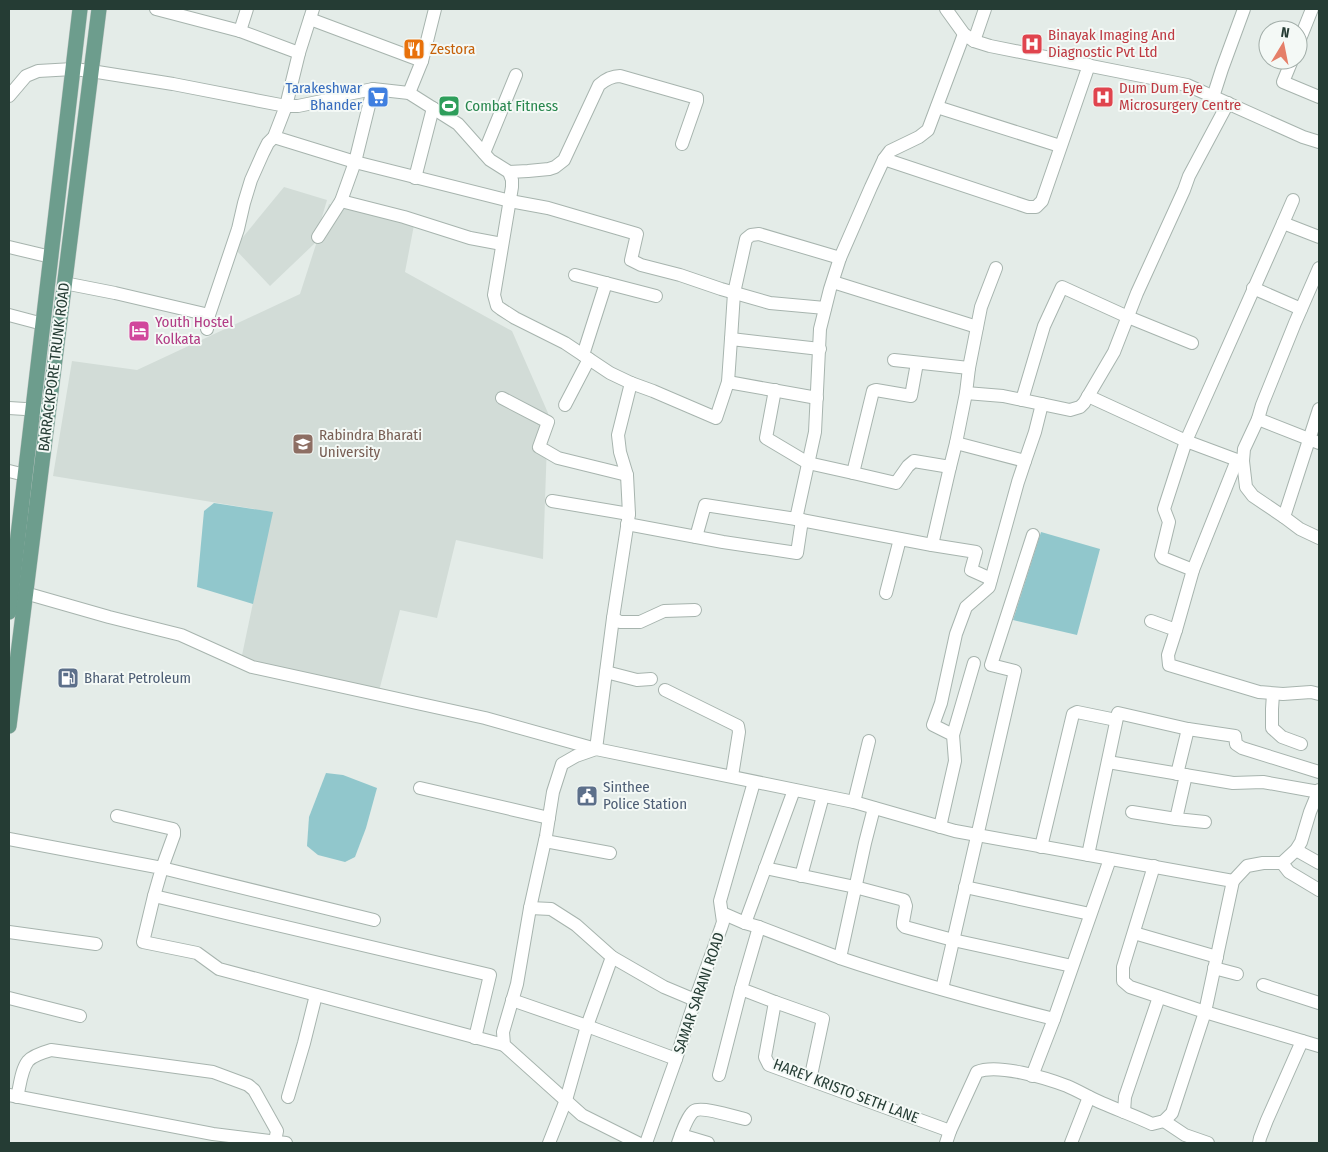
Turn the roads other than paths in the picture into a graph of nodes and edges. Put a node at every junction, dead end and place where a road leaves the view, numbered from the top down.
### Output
1 (80, 9) edge
2 (99, 9) edge
3 (156, 9) edge
4 (247, 9) edge
5 (434, 9) edge
6 (946, 9) edge
7 (985, 9) edge
8 (1244, 9) edge
9 (176, 12) edge
10 (312, 14) edge
11 (240, 32) junction
12 (969, 37) junction
13 (299, 53) junction
14 (422, 61) junction
15 (1089, 66) junction
16 (73, 69) junction
17 (1288, 70) edge
18 (91, 71) junction
19 (516, 75) dead end
20 (373, 89) junction
21 (409, 93) junction
22 (9, 96) edge
23 (1319, 96) edge
24 (1213, 97) junction
25 (1228, 103) junction
26 (286, 106) junction
27 (937, 107) junction
28 (434, 108) junction
29 (274, 137) junction
30 (682, 144) dead end
31 (1060, 146) junction
32 (1319, 146) edge
33 (484, 153) junction
34 (884, 159) junction
35 (355, 162) junction
36 (508, 172) junction
37 (415, 178) junction
38 (1293, 200) dead end
39 (341, 201) junction
40 (510, 201) junction
41 (1283, 223) junction
42 (318, 237) dead end
43 (1319, 237) edge
44 (502, 244) junction
45 (9, 247) edge
46 (51, 257) junction
47 (840, 258) junction
48 (996, 268) dead end
49 (1319, 268) edge
50 (575, 275) dead end
51 (833, 282) junction
52 (64, 283) junction
53 (606, 283) junction
54 (1253, 288) junction
55 (734, 293) junction
56 (656, 296) dead end
57 (825, 308) junction
58 (1301, 309) junction
59 (9, 315) edge
60 (209, 315) junction
61 (1128, 317) junction
62 (43, 324) junction
63 (977, 328) junction
64 (207, 329) dead end
65 (731, 339) junction
66 (1192, 343) dead end
67 (820, 349) junction
68 (586, 357) junction
69 (894, 360) dead end
70 (917, 363) junction
71 (969, 368) junction
72 (728, 382) junction
73 (631, 383) junction
74 (775, 390) junction
75 (966, 393) junction
76 (1088, 396) junction
77 (502, 398) dead end
78 (817, 398) junction
79 (1022, 400) junction
80 (1042, 404) junction
81 (565, 405) dead end
82 (9, 408) edge
83 (1319, 409) edge
84 (32, 410) junction
85 (48, 410) junction
86 (1258, 419) junction
87 (1186, 441) junction
88 (1314, 441) edge
89 (956, 443) junction
90 (1025, 461) junction
91 (1240, 461) junction
92 (808, 463) junction
93 (950, 467) junction
94 (9, 471) edge
95 (853, 473) junction
96 (25, 475) junction
97 (626, 475) junction
98 (552, 501) dead end
99 (1284, 517) junction
100 (628, 519) junction
101 (799, 520) junction
102 (14, 525) edge
103 (1033, 535) dead end
104 (696, 537) junction
105 (1319, 538) edge
106 (900, 539) junction
107 (932, 545) junction
108 (1193, 570) junction
109 (992, 579) junction
110 (886, 593) dead end
111 (26, 594) junction
112 (695, 610) dead end
113 (9, 612) edge
114 (613, 618) junction
115 (1151, 621) dead end
116 (1176, 630) junction
117 (974, 663) dead end
118 (606, 672) junction
119 (651, 679) dead end
120 (665, 690) dead end
121 (1273, 694) junction
122 (1319, 694) edge
123 (1116, 720) junction
124 (9, 726) edge
125 (1188, 729) junction
126 (953, 735) junction
127 (869, 741) dead end
128 (1301, 744) dead end
129 (596, 749) junction
130 (1108, 762) junction
131 (1319, 772) edge
132 (1182, 774) junction
133 (732, 776) junction
134 (754, 782) junction
135 (420, 788) dead end
136 (794, 790) junction
137 (1319, 791) edge
138 (823, 796) junction
139 (854, 802) junction
140 (874, 808) junction
141 (1132, 812) dead end
142 (117, 816) dead end
143 (549, 818) junction
144 (1176, 819) junction
145 (1205, 822) dead end
146 (940, 827) junction
147 (977, 835) junction
148 (9, 839) edge
149 (545, 840) junction
150 (1041, 846) junction
151 (1296, 850) junction
152 (610, 853) dead end
153 (1088, 855) junction
154 (1110, 859) junction
155 (1282, 863) junction
156 (1319, 863) edge
157 (1154, 866) junction
158 (162, 868) junction
159 (765, 868) junction
160 (801, 876) junction
161 (1234, 880) junction
162 (856, 887) junction
163 (965, 887) junction
164 (1319, 890) edge
165 (154, 896) junction
166 (530, 908) junction
167 (722, 913) junction
168 (1090, 914) junction
169 (374, 920) dead end
170 (745, 923) junction
171 (760, 927) junction
172 (9, 932) edge
173 (1134, 932) junction
174 (953, 940) junction
175 (96, 944) dead end
176 (612, 957) junction
177 (840, 958) junction
178 (1216, 963) junction
179 (1072, 966) junction
180 (1238, 974) dead end
181 (1263, 985) dead end
182 (741, 988) junction
183 (942, 990) junction
184 (316, 995) junction
185 (1159, 997) junction
186 (9, 998) edge
187 (512, 1000) junction
188 (695, 1000) junction
189 (775, 1002) junction
190 (1319, 1003) edge
191 (1205, 1012) junction
192 (80, 1016) dead end
193 (1054, 1019) junction
194 (587, 1026) junction
195 (475, 1038) junction
196 (1302, 1041) junction
197 (1319, 1044) edge
198 (504, 1045) junction
199 (676, 1059) junction
200 (719, 1075) dead end
201 (1032, 1076) junction
202 (810, 1080) junction
203 (13, 1096) edge
204 (288, 1097) dead end
205 (1089, 1097) junction
206 (566, 1100) junction
207 (1124, 1112) junction
208 (745, 1119) dead end
209 (1164, 1121) junction
210 (950, 1131) junction
211 (680, 1139) edge
212 (1183, 1139) edge
213 (281, 1142) edge
214 (549, 1143) edge
215 (638, 1143) edge
216 (646, 1143) edge
217 (708, 1143) edge
218 (946, 1143) edge
219 (1071, 1143) edge
220 (1208, 1143) edge
221 (1259, 1143) edge

1 - 16 main road, BARRACKPORE TRUNK ROAD
2 - 18 main road, BARRACKPORE TRUNK ROAD
3 - 9 street
4 - 11 street
5 - 14 street
6 - 12 street
7 - 12 street
8 - 24 street
9 - 11 street
10 - 13 street
10 - 14 street
11 - 13 street
12 - 15 street
12 - 27 street
13 - 26 street
14 - 21 street
15 - 24 street
15 - 31 street
16 - 18 street
16 - 22 street
16 - 46 main road, BARRACKPORE TRUNK ROAD
17 - 23 street
18 - 26 street
18 - 52 main road, BARRACKPORE TRUNK ROAD
19 - 33 street
20 - 21 street
20 - 26 street
20 - 35 street
21 - 28 street
24 - 25 street
25 - 32 street
25 - 61 street
26 - 29 street
27 - 31 street
27 - 34 street
28 - 33 street
28 - 37 street
29 - 35 street
29 - 60 street
30 - 36 street
31 - 34 street
33 - 36 street
34 - 47 street
35 - 37 street
35 - 39 street
36 - 40 street
37 - 40 street
38 - 41 street
39 - 42 street
39 - 44 street
40 - 44 street
40 - 55 street
41 - 43 street
41 - 54 street
44 - 68 street
45 - 46 street
46 - 62 main road, BARRACKPORE TRUNK ROAD
47 - 51 street
47 - 55 street
48 - 63 street
49 - 58 street
50 - 53 street
51 - 57 street
51 - 63 street
52 - 60 street
52 - 85 main road, BARRACKPORE TRUNK ROAD
53 - 56 street
53 - 68 street
54 - 58 street
54 - 87 street
55 - 57 street
55 - 65 street
57 - 67 street
58 - 86 street
59 - 62 street
60 - 64 street
61 - 66 street
61 - 76 street
61 - 79 street
62 - 84 main road, BARRACKPORE TRUNK ROAD
63 - 71 street
65 - 67 street
65 - 72 street
67 - 78 street
68 - 73 street
68 - 81 street
69 - 70 street
70 - 71 street
70 - 95 street
71 - 75 street
72 - 73 street
72 - 74 street
73 - 97 street
74 - 78 street
74 - 92 street
75 - 79 street
75 - 89 street
76 - 80 street
76 - 87 street
77 - 97 street
78 - 92 street
79 - 80 street
80 - 90 street
82 - 84 street
83 - 88 street
84 - 85 street
84 - 96 main road, BARRACKPORE TRUNK ROAD
85 - 111 main road, BARRACKPORE TRUNK ROAD
86 - 88 street
86 - 91 street
87 - 91 street
87 - 108 street
88 - 99 street
89 - 90 street
89 - 93 street
90 - 109 street
91 - 99 street
91 - 108 street
92 - 95 street
92 - 101 street
93 - 95 street
93 - 107 street
94 - 96 street
96 - 102 main road, BARRACKPORE TRUNK ROAD
97 - 100 street
98 - 100 street
99 - 105 street
100 - 104 street
100 - 114 street
101 - 104 street
101 - 104 street
101 - 106 street
102 - 113 main road, BARRACKPORE TRUNK ROAD
103 - 147 street
106 - 107 street
106 - 110 street
107 - 109 street
108 - 116 street
109 - 126 street
111 - 124 main road, BARRACKPORE TRUNK ROAD
111 - 129 street
112 - 114 street
114 - 118 street
115 - 116 street
116 - 121 street
117 - 126 street
118 - 119 street
118 - 129 street
120 - 133 street
121 - 122 street
121 - 128 street
123 - 125 street
123 - 130 street
123 - 150 street
125 - 131 street
125 - 132 street
126 - 146 street
127 - 139 street
129 - 133 street
129 - 143 street
130 - 132 street
130 - 153 street
132 - 137 street
132 - 144 street
133 - 134 street
134 - 136 street
134 - 167 street, SAMAR SARANI ROAD
135 - 143 street
136 - 138 street
136 - 159 street
137 - 151 street
138 - 139 street
138 - 160 street
139 - 140 street
140 - 146 street
140 - 162 street
141 - 144 street
142 - 158 street
143 - 149 street
144 - 145 street
146 - 147 street
147 - 150 street
147 - 163 street
148 - 158 street
149 - 152 street
149 - 166 street
150 - 153 street
151 - 155 street
151 - 156 street
153 - 154 street
154 - 157 street
154 - 168 street
155 - 161 street
155 - 164 street
157 - 161 street
157 - 173 street
158 - 165 street
158 - 169 street
159 - 160 street
159 - 170 street
160 - 162 street
161 - 178 street
162 - 174 street
162 - 177 street
163 - 168 street
163 - 174 street
165 - 184 street
165 - 195 street
166 - 176 street
166 - 187 street
167 - 170 street
167 - 188 street, SAMAR SARANI ROAD
168 - 179 street
170 - 171 street
171 - 177 street
171 - 182 street
172 - 175 street
173 - 178 street
173 - 185 street
174 - 179 street
174 - 183 street
176 - 188 street
176 - 194 street
177 - 183 street
178 - 180 street
178 - 191 street
179 - 193 street
181 - 190 street
182 - 189 street
182 - 200 street
183 - 193 street
184 - 195 street
184 - 204 street
185 - 191 street
185 - 207 street
186 - 192 street
187 - 194 street
187 - 198 street
188 - 199 street, SAMAR SARANI ROAD
189 - 202 street, HAREY KRISTO SETH LANE
189 - 202 street
191 - 196 street
191 - 209 street
193 - 201 street
194 - 199 street
194 - 206 street
195 - 198 street
196 - 197 street
196 - 221 street
198 - 206 street
199 - 216 street, SAMAR SARANI ROAD
201 - 205 street
201 - 210 street
202 - 210 street, HAREY KRISTO SETH LANE
203 - 213 street
203 - 213 street
205 - 207 street
205 - 219 street
206 - 214 street
206 - 215 street
207 - 209 street
208 - 211 street
209 - 212 street
210 - 218 street
211 - 217 street
212 - 220 street

